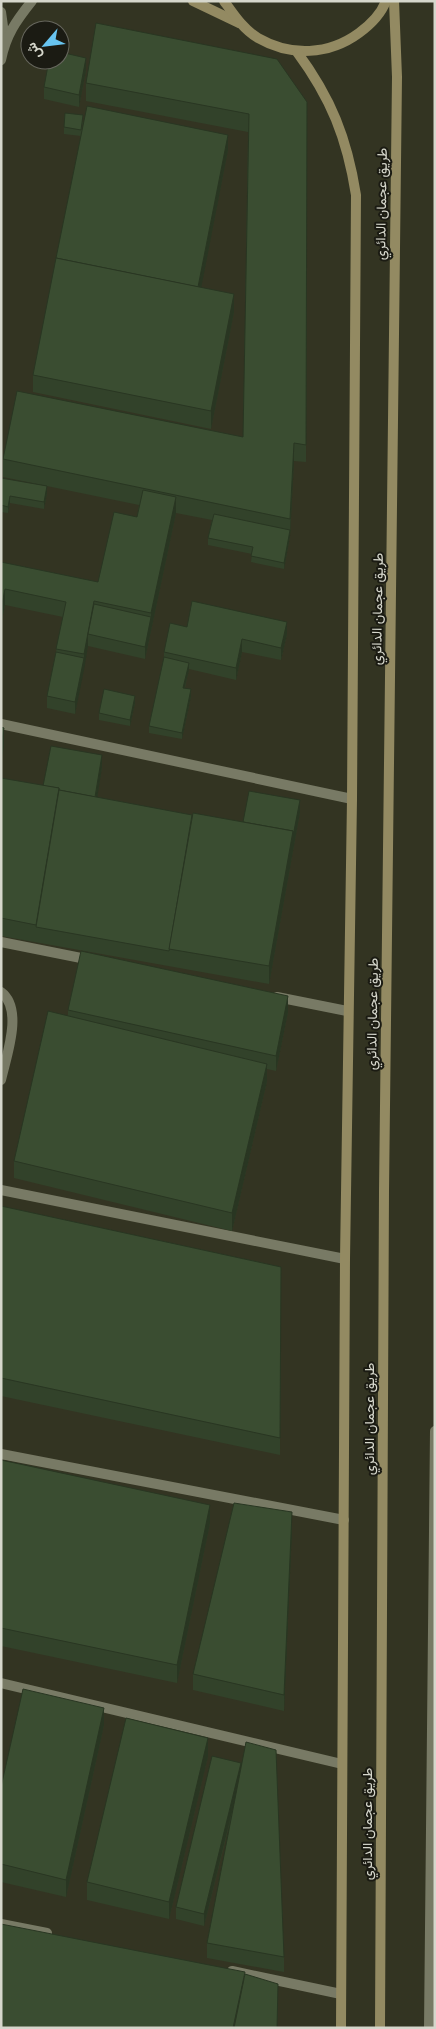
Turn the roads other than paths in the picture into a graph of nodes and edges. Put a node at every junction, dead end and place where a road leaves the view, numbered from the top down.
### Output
1 (32, 1) edge
2 (193, 1) edge
3 (224, 1) edge
4 (386, 1) edge
5 (394, 1) edge
6 (1, 12) edge
7 (240, 24) junction
8 (5, 41) junction
9 (297, 52) junction
10 (1, 60) edge
11 (1, 724) edge
12 (352, 799) junction
13 (1, 942) edge
14 (97, 961) edge
15 (1, 992) edge
16 (270, 996) edge
17 (347, 1012) junction
18 (1, 1080) edge
19 (1, 1190) edge
20 (345, 1259) junction
21 (435, 1431) edge
22 (1, 1454) edge
23 (344, 1520) junction
24 (1, 1683) edge
25 (342, 1764) junction
26 (1, 1924) edge
27 (60, 1936) edge
28 (224, 1970) edge
29 (341, 1994) junction
30 (341, 2028) edge
31 (380, 2028) edge
32 (429, 2028) edge

1 - 8 lane
2 - 7 main road
3 - 7 main road
4 - 9 main road
5 - 31 main road, طريق عجمان الدائري
6 - 8 lane
7 - 9 main road
8 - 10 lane
9 - 12 main road, طريق عجمان الدائري
11 - 12 lane
12 - 17 main road, طريق عجمان الدائري
13 - 14 lane
15 - 18 lane
16 - 17 lane
17 - 20 main road, طريق عجمان الدائري
19 - 20 lane
20 - 23 main road, طريق عجمان الدائري
21 - 32 lane
22 - 23 lane
23 - 25 main road, طريق عجمان الدائري
24 - 25 lane
25 - 29 main road, طريق عجمان الدائري
26 - 27 lane
28 - 29 lane
29 - 30 main road, طريق عجمان الدائري

